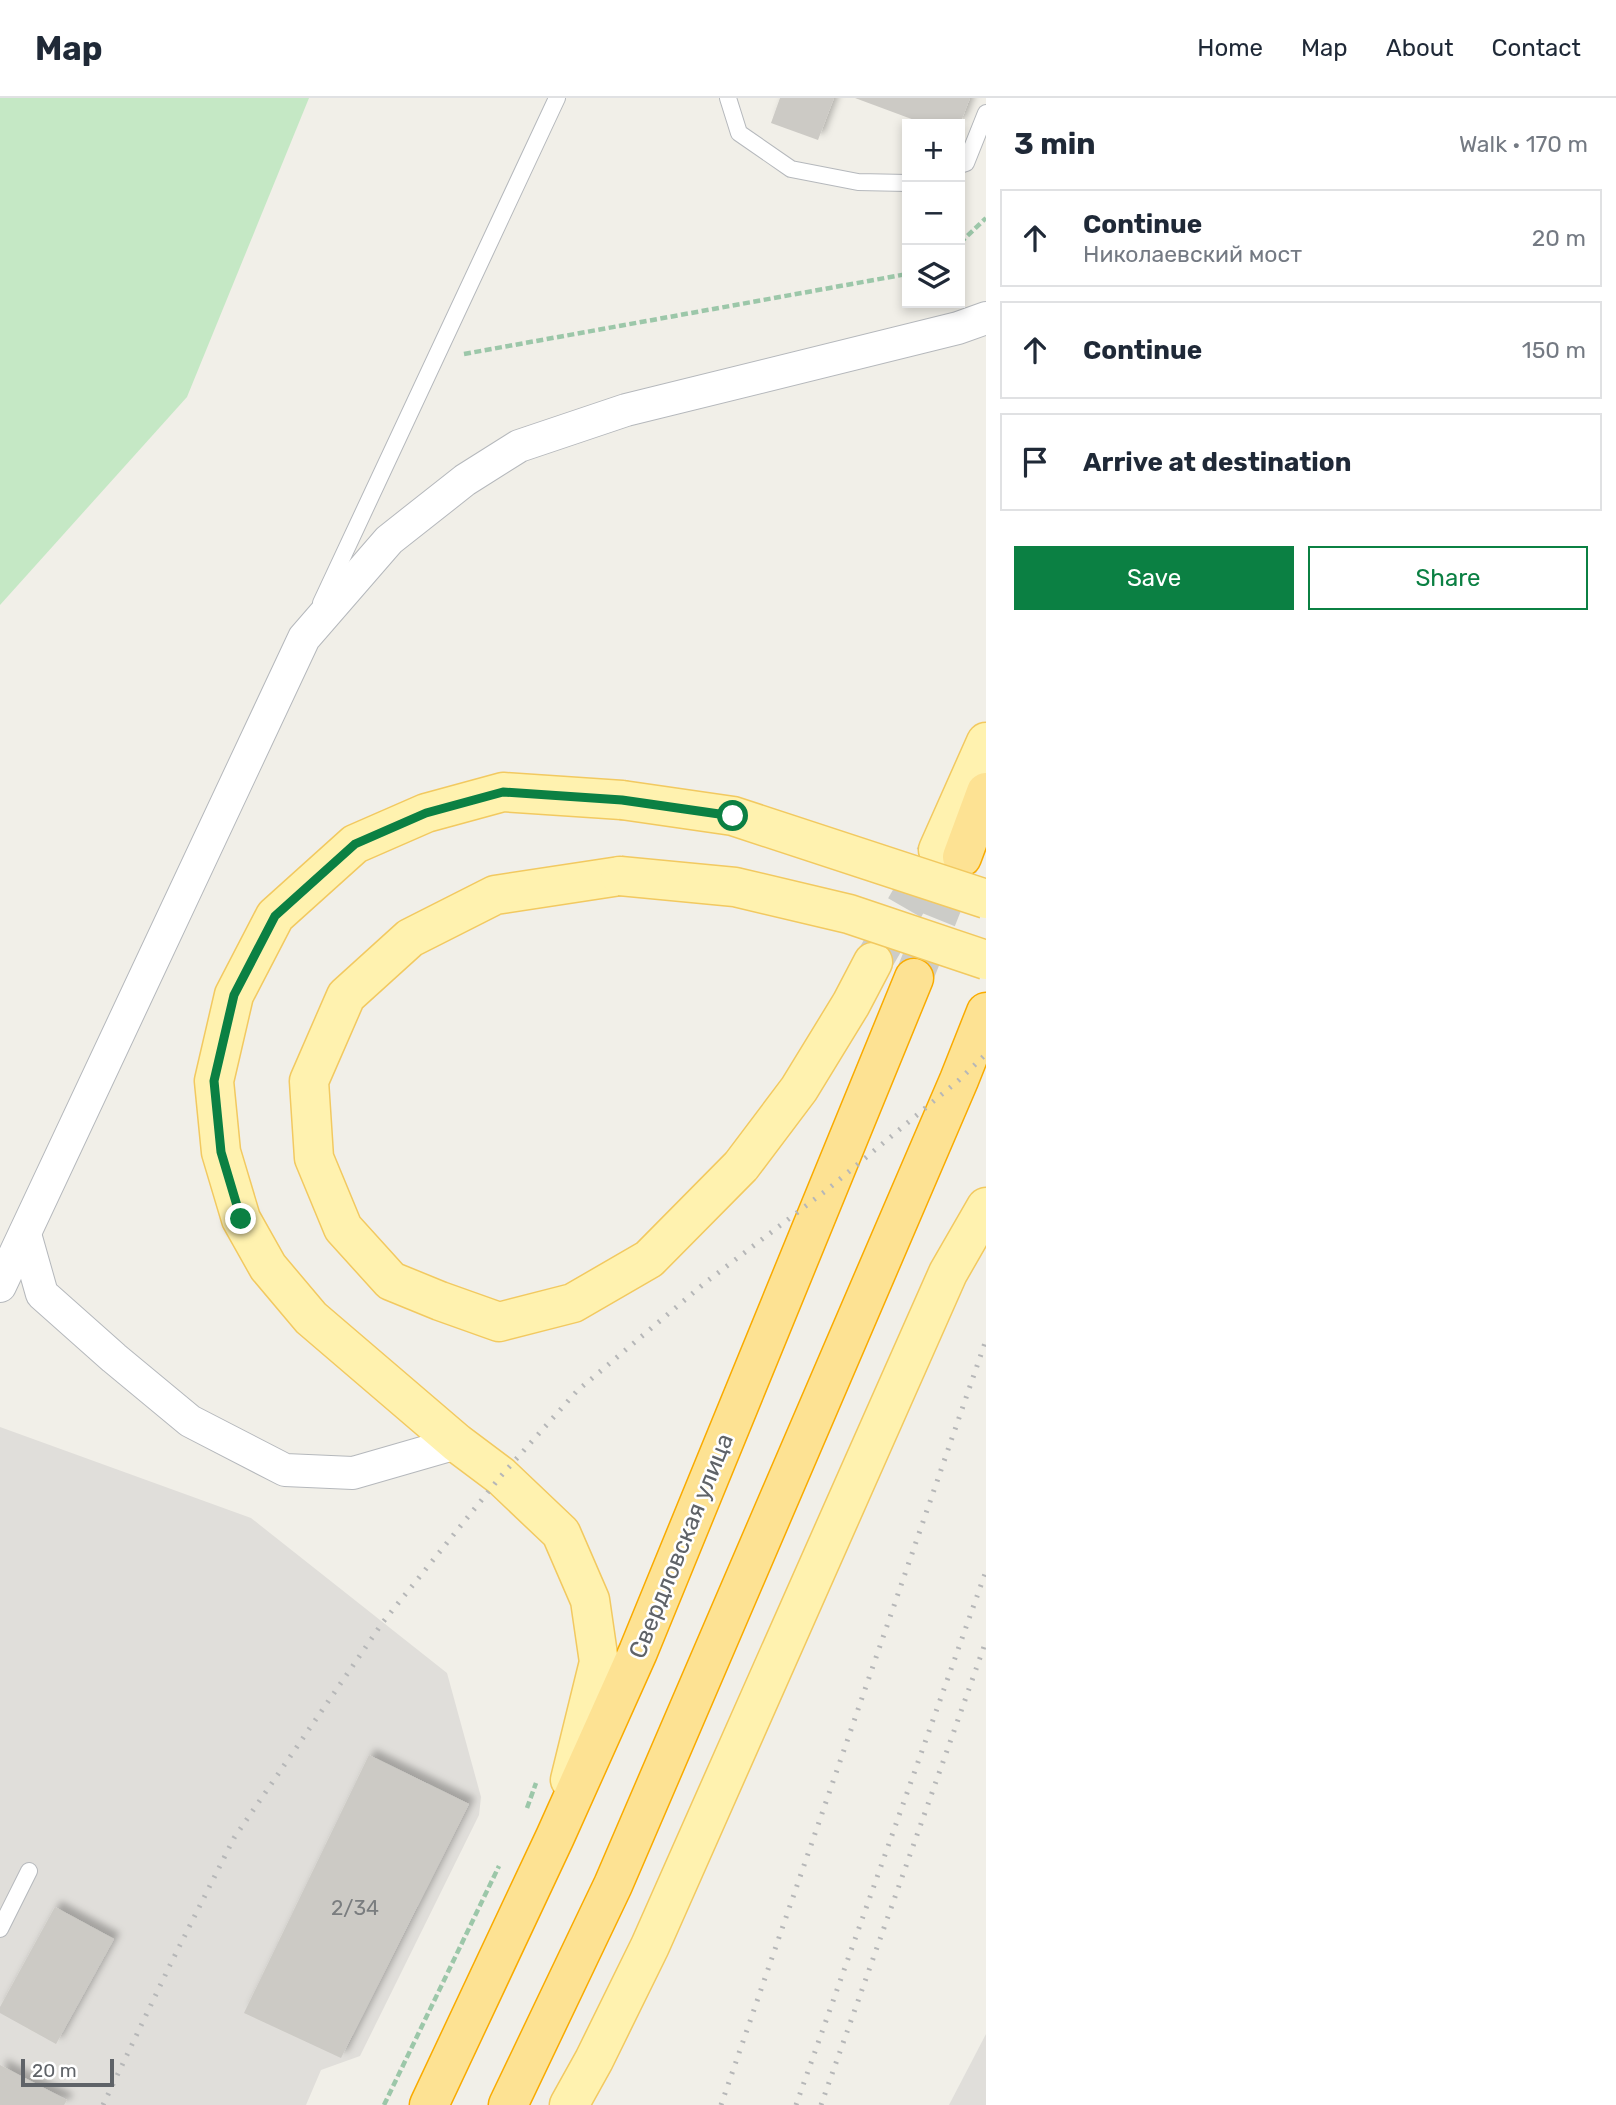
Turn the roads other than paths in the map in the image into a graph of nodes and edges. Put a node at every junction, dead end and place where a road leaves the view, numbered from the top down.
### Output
1 (557, 98) edge
2 (728, 98) edge
3 (986, 113) edge
4 (965, 163) edge
5 (902, 183) edge
6 (986, 318) edge
7 (304, 638) junction
8 (986, 742) edge
9 (986, 792) edge
10 (950, 854) joint
11 (986, 899) edge
12 (986, 960) edge
13 (873, 962) tunnel mouth
14 (914, 978) tunnel mouth
15 (986, 1012) edge
16 (986, 1207) edge
17 (25, 1234) junction
18 (0, 1286) edge
19 (457, 1443) junction
20 (555, 1837) junction
21 (29, 1871) dead end
22 (0, 1929) edge
23 (429, 2105) edge
24 (508, 2105) edge
25 (569, 2105) edge

1 - 7 lane
2 - 5 lane
3 - 4 lane
6 - 7 street
7 - 17 street
8 - 10 main road
9 - 10 highway
11 - 19 main road, bridge
12 - 13 main road, bridge
14 - 20 highway, Свердловская улица
15 - 24 highway
16 - 25 main road
17 - 18 street
17 - 19 street
19 - 20 main road
20 - 23 highway, Свердловская улица
21 - 22 lane

